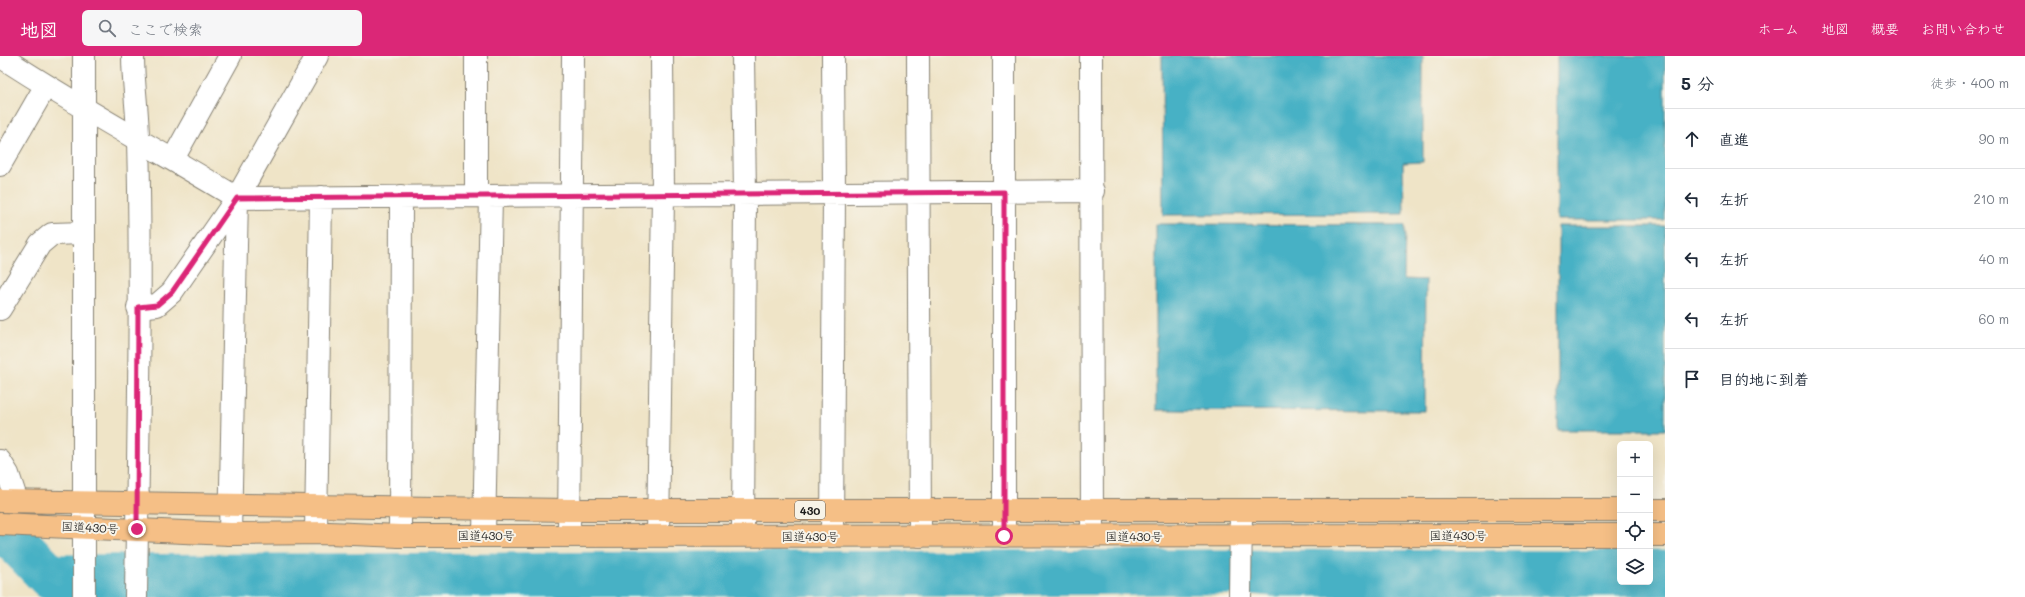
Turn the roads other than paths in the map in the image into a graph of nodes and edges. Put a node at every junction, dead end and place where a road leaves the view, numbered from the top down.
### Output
1 (0, 56) edge
2 (84, 56) edge
3 (133, 56) edge
4 (230, 56) edge
5 (317, 56) edge
6 (476, 56) edge
7 (573, 56) edge
8 (662, 56) edge
9 (743, 56) edge
10 (833, 56) edge
11 (918, 56) edge
12 (1004, 56) edge
13 (1091, 56) edge
14 (46, 86) junction
15 (85, 108) junction
16 (138, 139) junction
17 (173, 159) junction
18 (0, 164) edge
19 (1093, 191) junction
20 (1004, 192) junction
21 (834, 193) junction
22 (918, 193) junction
23 (745, 194) junction
24 (573, 195) junction
25 (663, 195) junction
26 (401, 196) junction
27 (484, 196) junction
28 (321, 197) junction
29 (237, 198) junction
30 (84, 233) junction
31 (138, 307) junction
32 (0, 309) edge
33 (0, 461) edge
34 (8, 501) edge
35 (84, 502) junction
36 (137, 504) junction
37 (231, 505) junction
38 (316, 506) junction
39 (400, 507) junction
40 (484, 509) junction
41 (569, 510) junction
42 (658, 510) junction
43 (743, 510) junction
44 (832, 510) junction
45 (920, 510) junction
46 (1004, 510) junction
47 (1092, 510) junction
48 (1241, 510) junction
49 (1617, 510) edge
50 (1653, 510) edge
51 (1665, 510) edge
52 (9, 524) edge
53 (84, 527) junction
54 (137, 529) junction
55 (316, 533) junction
56 (230, 534) junction
57 (484, 534) junction
58 (569, 535) junction
59 (658, 535) junction
60 (743, 535) junction
61 (1617, 535) edge
62 (1653, 535) edge
63 (1665, 535) edge
64 (400, 536) junction
65 (832, 536) junction
66 (920, 536) junction
67 (1004, 536) junction
68 (1092, 536) junction
69 (1241, 536) junction
70 (1240, 596) edge
71 (84, 597) edge
72 (136, 597) edge

1 - 14 street
2 - 15 street
3 - 16 street
4 - 17 street
5 - 29 street
6 - 27 street
7 - 24 street
8 - 25 street
9 - 23 street
10 - 21 street
11 - 22 street
12 - 20 street
13 - 19 street
14 - 15 street
14 - 18 street
15 - 16 street
15 - 30 street
16 - 17 street
16 - 31 street
17 - 29 street
19 - 20 street
19 - 47 street
20 - 22 street
20 - 46 street
21 - 22 street
21 - 23 street
21 - 44 street
22 - 45 street
23 - 25 street
23 - 43 street
24 - 25 street
24 - 27 street
24 - 41 street
25 - 42 street
26 - 27 street
26 - 28 street
26 - 39 street
27 - 40 street
28 - 29 street
28 - 38 street
29 - 31 street
29 - 37 street
30 - 32 street
30 - 35 street
31 - 36 street
33 - 34 street
34 - 35 highway, 国道430号 / 430
35 - 36 highway, 国道430号 / 430
35 - 53 street
36 - 37 highway, 国道430号 / 430
36 - 54 street
37 - 38 highway, 国道430号 / 430
37 - 56 street
38 - 39 highway, 国道430号 / 430
38 - 55 street
39 - 40 highway, 国道430号 / 430
39 - 64 street
40 - 41 highway, 国道430号 / 430
40 - 57 street
41 - 42 highway, 国道430号 / 430
41 - 58 street
42 - 43 highway, 国道430号 / 430
42 - 59 street
43 - 44 highway, 国道430号 / 430
43 - 60 street
44 - 45 highway, 国道430号 / 430
44 - 65 street
45 - 46 highway, 国道430号 / 430
45 - 66 street
46 - 47 highway, 国道430号 / 430
46 - 67 street
47 - 48 highway, 国道430号 / 430
47 - 68 street
48 - 49 highway, 国道430号 / 430
48 - 69 street
50 - 51 highway
52 - 53 highway, 国道430号 / 430
53 - 54 highway, 国道430号 / 430
53 - 71 street
54 - 56 highway, 国道430号 / 430
54 - 72 street
55 - 56 highway, 国道430号 / 430
55 - 64 highway, 国道430号 / 430
57 - 58 highway, 国道430号 / 430
57 - 64 highway, 国道430号 / 430
58 - 59 highway, 国道430号 / 430
59 - 60 highway, 国道430号 / 430
60 - 65 highway, 国道430号 / 430
61 - 69 highway, 国道430号 / 430
62 - 63 highway
65 - 66 highway, 国道430号 / 430
66 - 67 highway, 国道430号 / 430
67 - 68 highway, 国道430号 / 430
68 - 69 highway, 国道430号 / 430
69 - 70 street

